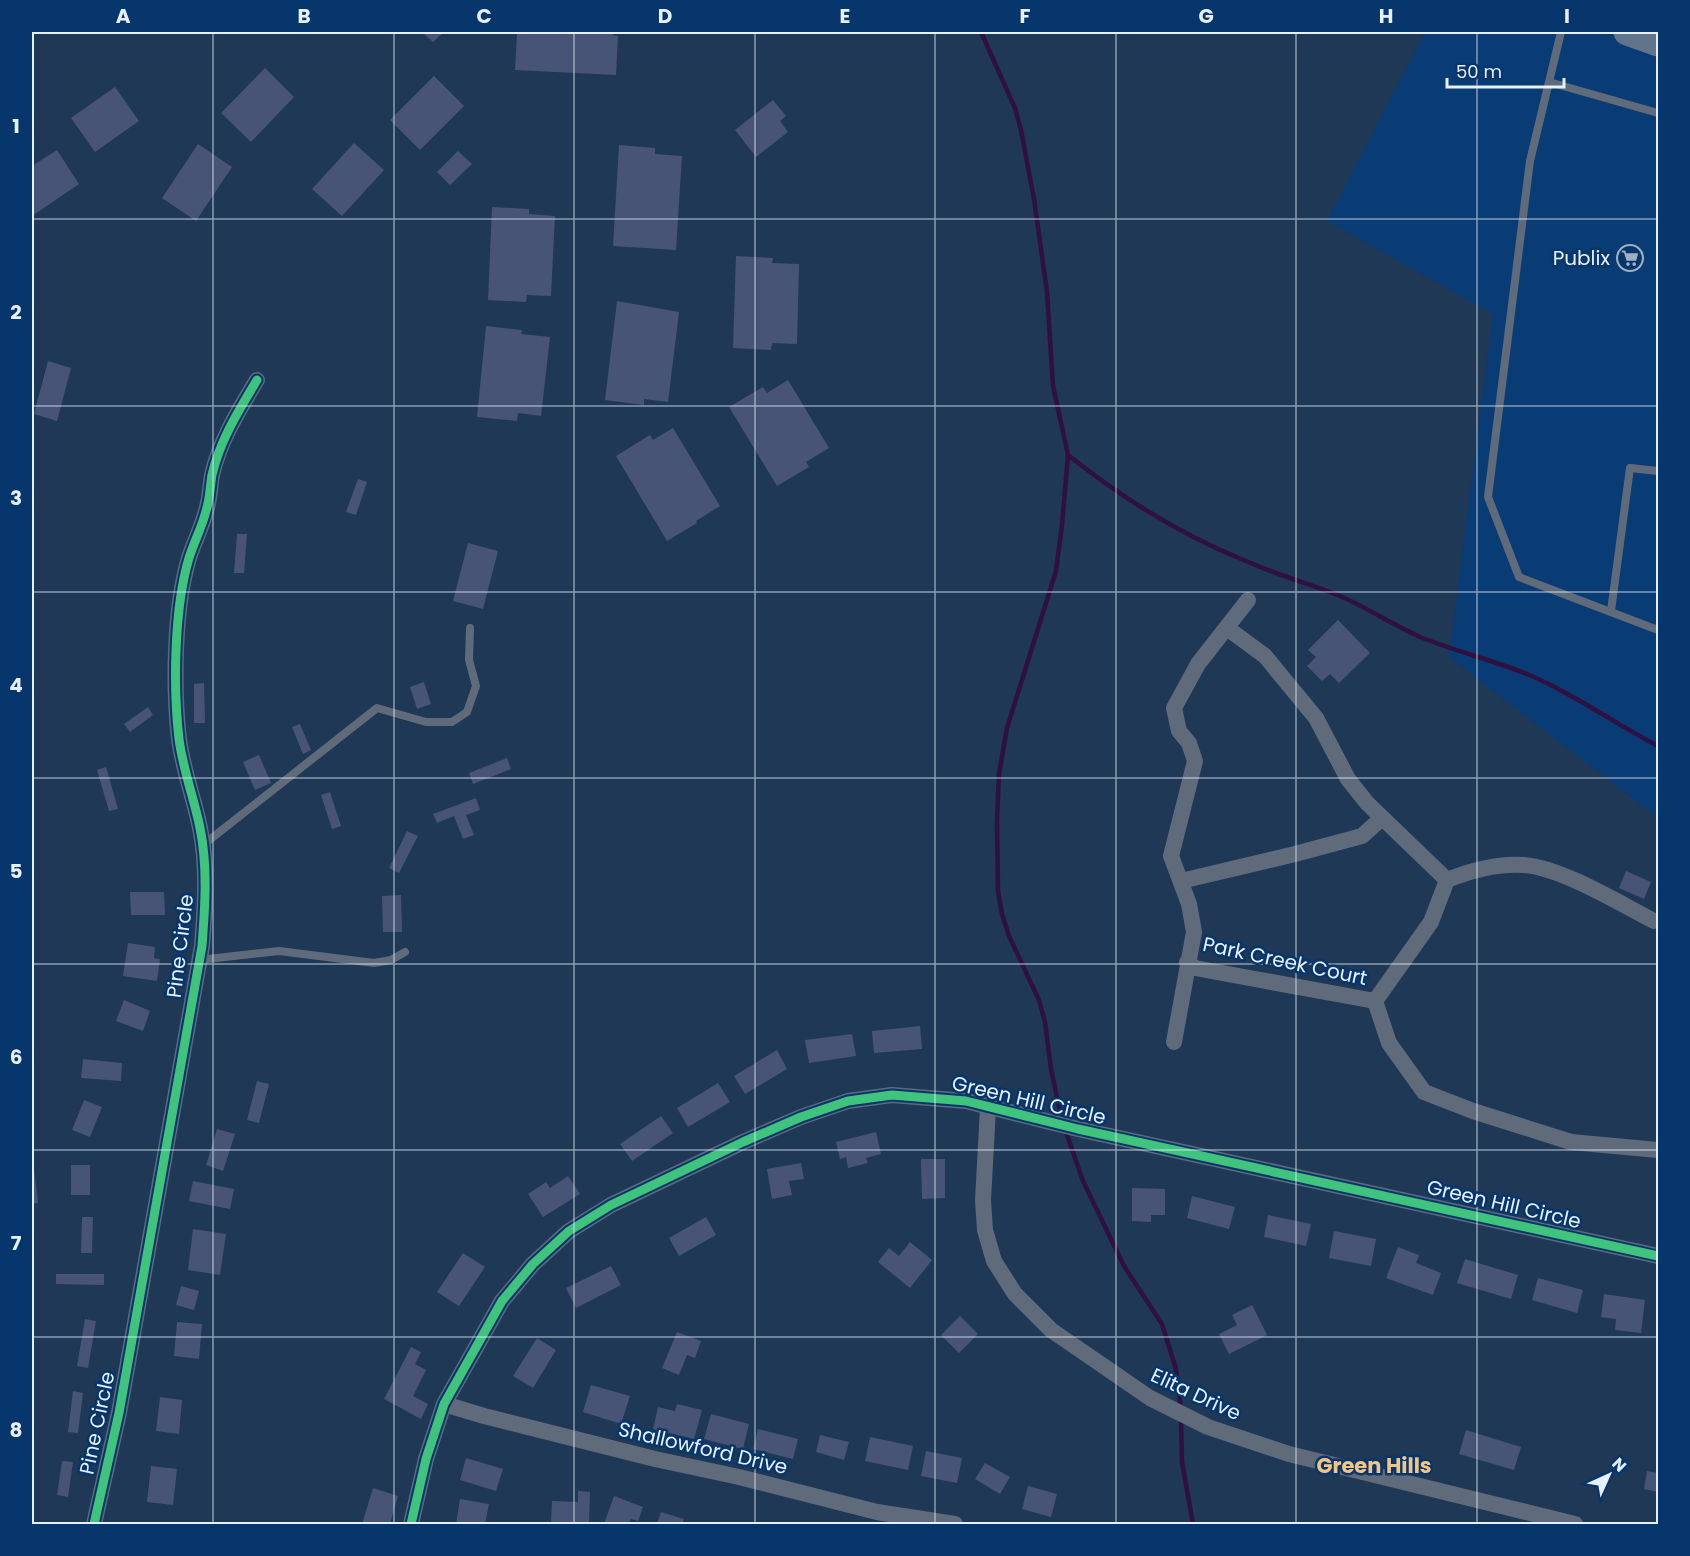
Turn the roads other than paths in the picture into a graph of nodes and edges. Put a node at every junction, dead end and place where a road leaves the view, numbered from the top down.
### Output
1 (1562, 32) edge
2 (1627, 32) edge
3 (1659, 43) edge
4 (1549, 82) junction
5 (1659, 113) edge
6 (257, 380) dead end
7 (1659, 471) edge
8 (1248, 600) dead end
9 (1611, 611) junction
10 (470, 628) dead end
11 (1227, 628) junction
12 (1659, 630) edge
13 (1382, 818) junction
14 (203, 846) junction
15 (1447, 880) junction
16 (1180, 881) junction
17 (1654, 921) dead end
18 (405, 952) dead end
19 (199, 960) junction
20 (1187, 962) junction
21 (1375, 1001) junction
22 (1174, 1041) dead end
23 (988, 1108) junction
24 (1659, 1150) edge
25 (1659, 1256) edge
26 (444, 1404) junction
27 (94, 1524) edge
28 (411, 1524) edge
29 (955, 1524) edge
30 (1575, 1524) edge

1 - 4 lane
2 - 3 main road
4 - 5 lane
4 - 9 lane
6 - 14 street, Pine Circle
7 - 9 lane
8 - 11 street, Park Creek Court
9 - 12 lane
10 - 14 lane
11 - 13 street
11 - 16 street, Park Creek Court
13 - 15 street
13 - 16 street
14 - 19 street, Pine Circle
15 - 17 street
15 - 21 street, Park Creek Court
16 - 20 street, Park Creek Court
18 - 19 lane
19 - 27 street, Pine Circle
20 - 21 street, Park Creek Court
20 - 22 street, Park Creek Court
21 - 24 street, Park Creek Court
23 - 25 street, Green Hill Circle
23 - 26 street, Green Hill Circle
23 - 30 street, Elita Drive
26 - 28 street, Green Hill Circle
26 - 29 street, Shallowford Drive

